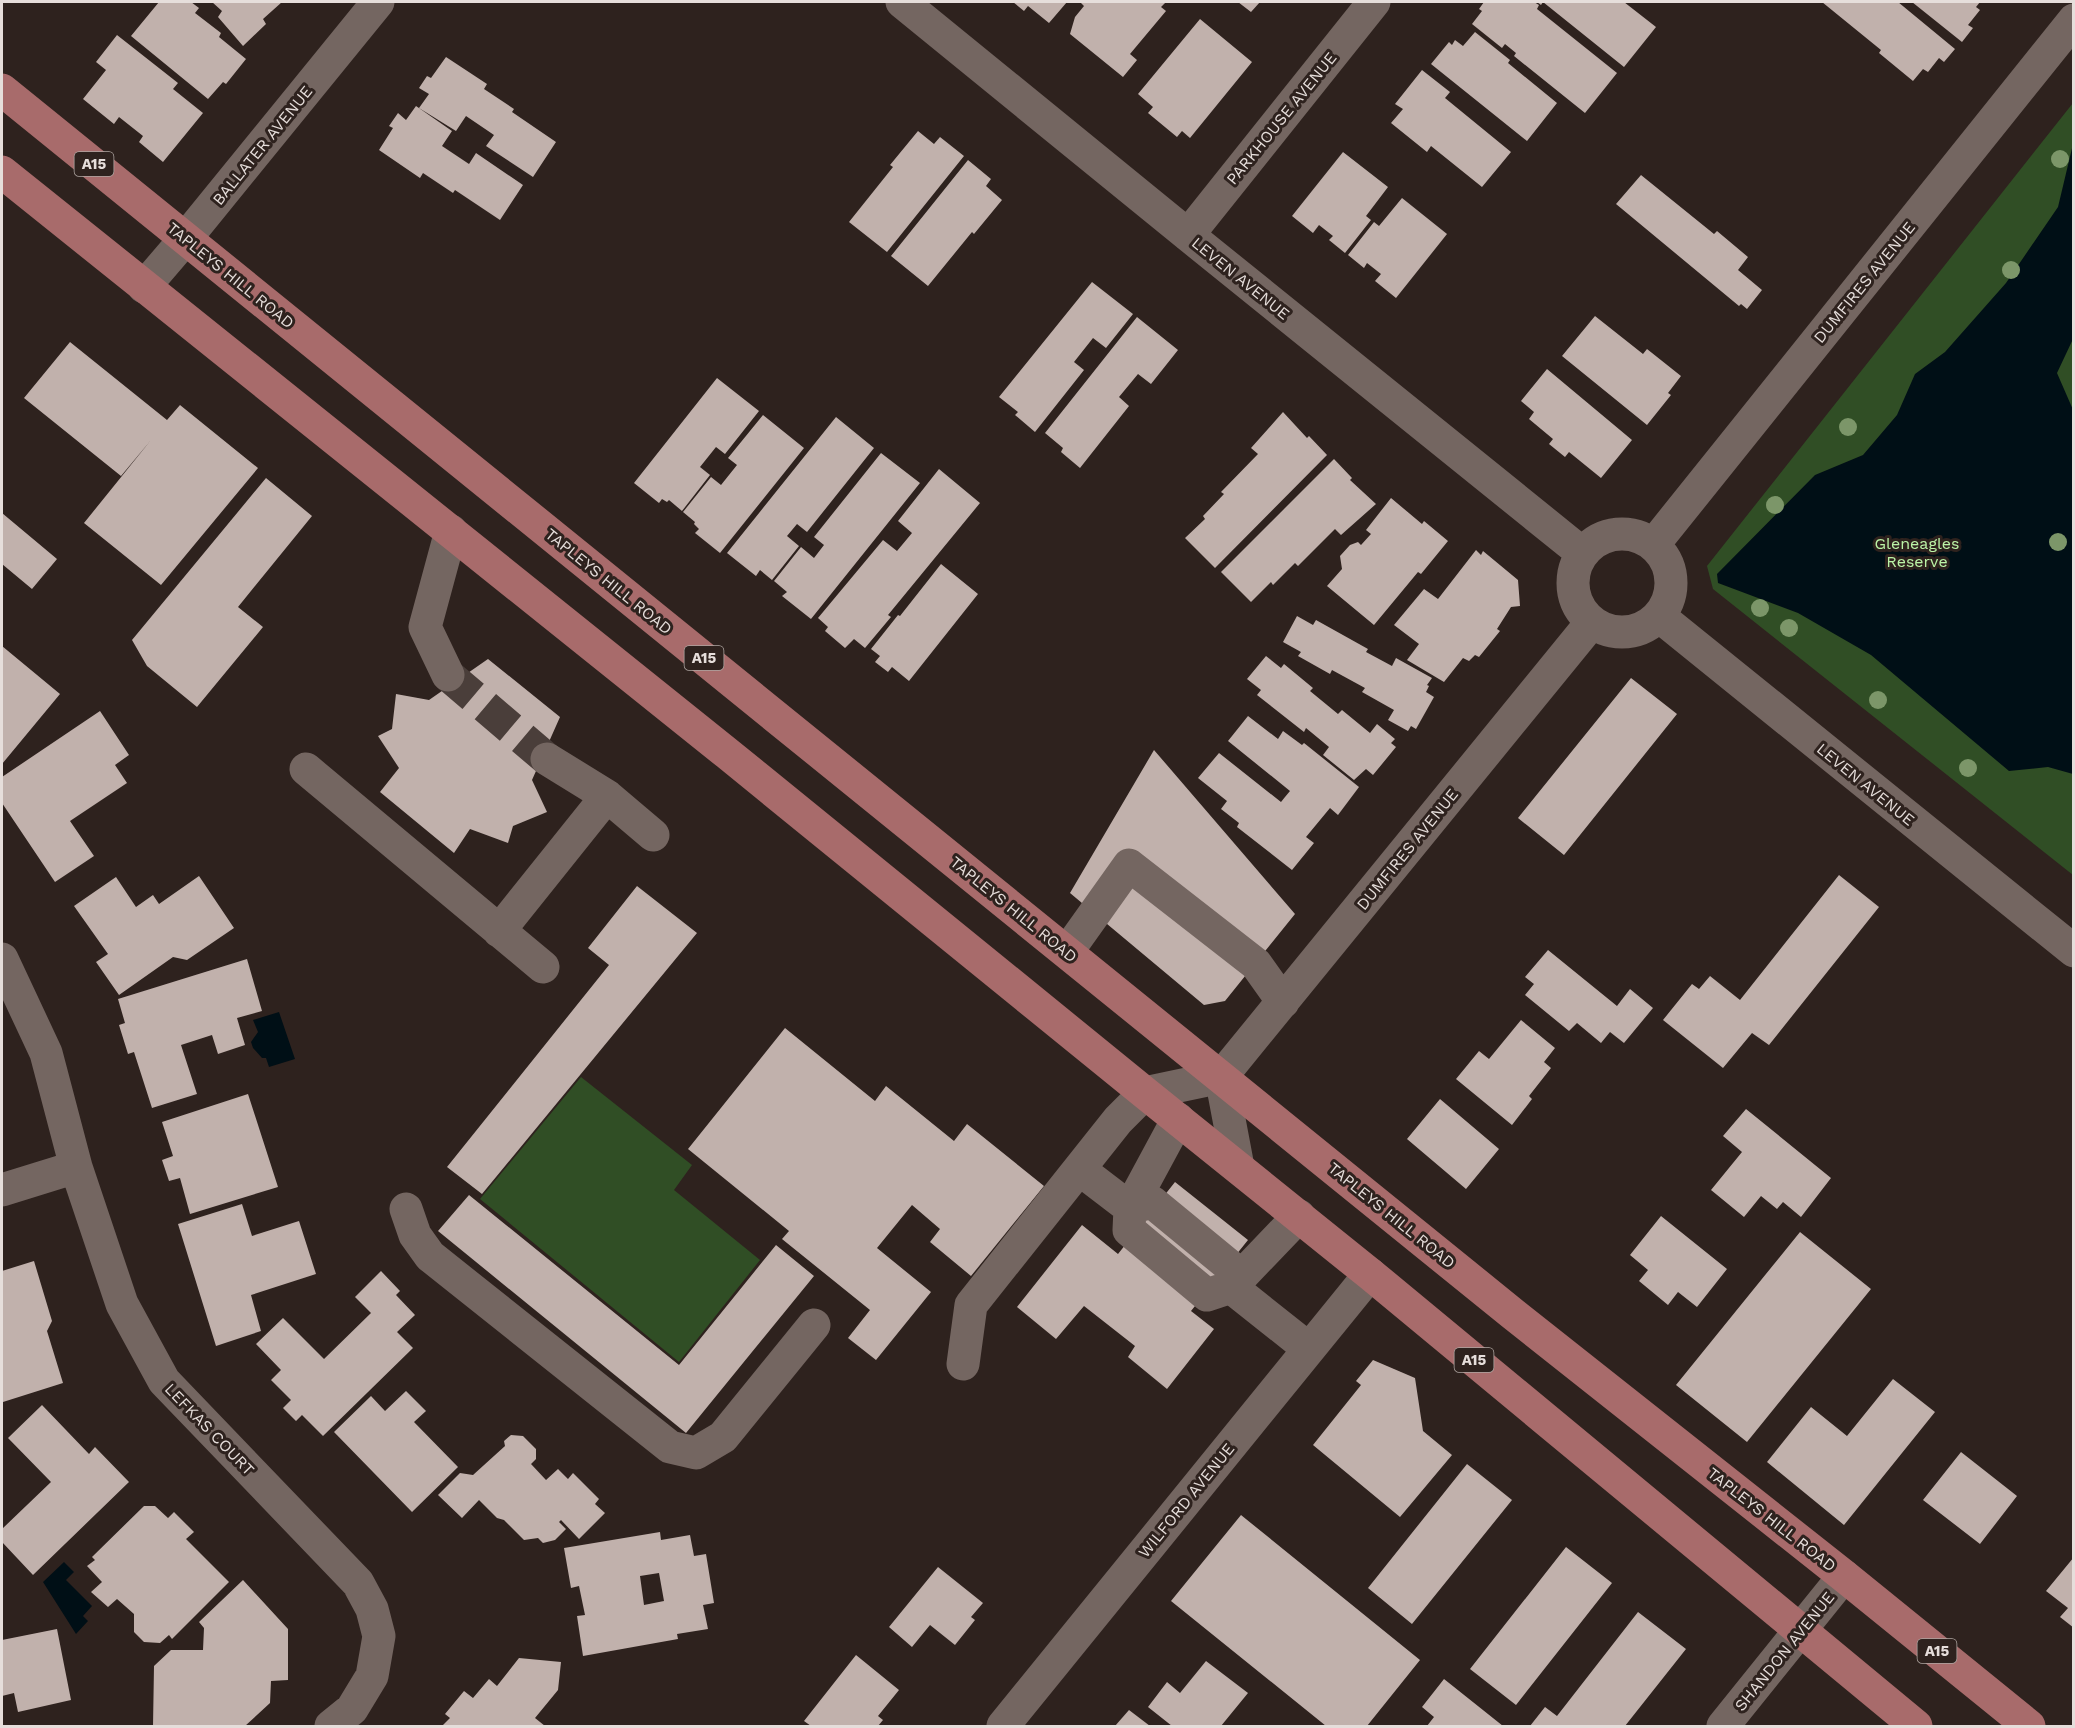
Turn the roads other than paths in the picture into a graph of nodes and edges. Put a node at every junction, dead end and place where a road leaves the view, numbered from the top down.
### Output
1 (378, 2) edge
2 (902, 2) edge
3 (1374, 2) edge
4 (2073, 20) edge
5 (2, 90) edge
6 (2, 172) edge
7 (1188, 235) junction
8 (186, 238) junction
9 (144, 287) junction
10 (451, 531) junction
11 (1654, 544) junction
12 (1582, 553) junction
13 (1659, 616) junction
14 (1592, 622) junction
15 (448, 675) tunnel mouth
16 (547, 759) tunnel mouth
17 (306, 769) dead end
18 (608, 796) junction
19 (653, 835) dead end
20 (499, 931) junction
21 (2073, 951) edge
22 (1067, 952) junction
23 (2, 959) edge
24 (543, 967) dead end
25 (1283, 1002) junction
26 (1221, 1077) junction
27 (1145, 1093) junction
28 (1178, 1119) junction
29 (76, 1167) junction
30 (1238, 1167) junction
31 (1079, 1169) junction
32 (2, 1190) edge
33 (1130, 1208) junction
34 (406, 1209) dead end
35 (1299, 1216) junction
36 (1370, 1274) junction
37 (1231, 1287) junction
38 (814, 1324) dead end
39 (1310, 1349) junction
40 (963, 1364) dead end
41 (1844, 1576) junction
42 (1799, 1632) junction
43 (332, 1726) edge
44 (1003, 1726) edge
45 (1723, 1726) edge
46 (1916, 1726) edge
47 (2029, 1726) edge

1 - 8 street, BALLATER AVENUE
2 - 7 street, LEVEN AVENUE
3 - 7 street, PARKHOUSE AVENUE
4 - 11 street, DUMFIRES AVENUE
5 - 8 main road, TAPLEYS HILL ROAD / A15
6 - 9 main road, A15
7 - 12 street, LEVEN AVENUE
8 - 9 street, BALLATER AVENUE
8 - 22 main road, TAPLEYS HILL ROAD / A15
9 - 10 main road, A15
10 - 15 street
10 - 27 main road, A15
11 - 12 street
11 - 13 street
12 - 14 street
13 - 14 street
13 - 21 street, LEVEN AVENUE
14 - 25 street, DUMFIRES AVENUE
16 - 18 street
17 - 20 street
18 - 19 street
18 - 20 street
20 - 24 street
22 - 25 street
22 - 26 main road, TAPLEYS HILL ROAD / A15
23 - 29 street, LEFKAS COURT
25 - 26 street, DUMFIRES AVENUE
26 - 27 street
26 - 30 street
26 - 41 main road, TAPLEYS HILL ROAD / A15
27 - 28 main road, A15
27 - 31 street
28 - 30 main road, A15
28 - 33 street
29 - 32 street
29 - 43 street, LEFKAS COURT
30 - 35 main road, A15
31 - 33 street
31 - 40 street
33 - 37 street
34 - 38 street
35 - 36 main road, A15
35 - 37 street
36 - 39 street, WILFORD AVENUE
36 - 42 main road, A15
37 - 39 street
39 - 44 street, WILFORD AVENUE
41 - 42 street, SHANDON AVENUE
41 - 47 main road, TAPLEYS HILL ROAD / A15
42 - 45 street, SHANDON AVENUE
42 - 46 main road, A15

